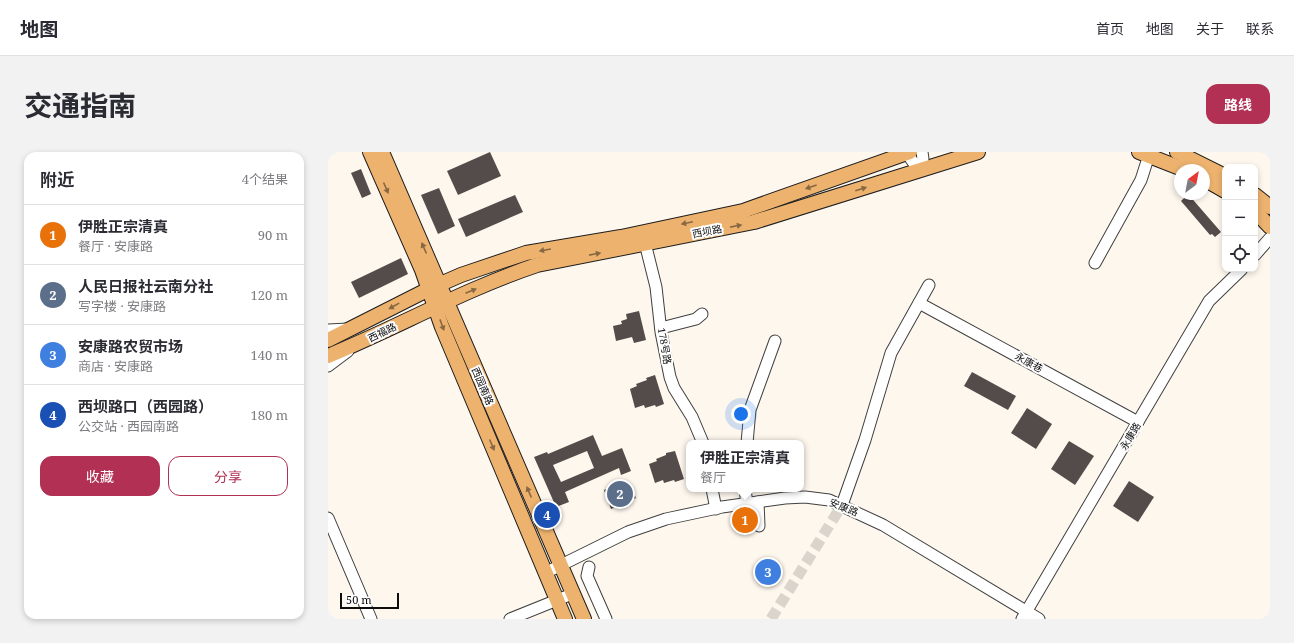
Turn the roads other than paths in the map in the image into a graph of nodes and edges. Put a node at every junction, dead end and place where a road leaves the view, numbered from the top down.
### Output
1 (370, 152) edge
2 (382, 152) edge
3 (876, 152) edge
4 (908, 152) edge
5 (922, 152) edge
6 (978, 152) edge
7 (1177, 152) edge
8 (1144, 154) edge
9 (1174, 166) edge
10 (861, 169) junction
11 (921, 169) junction
12 (1222, 174) edge
13 (1210, 182) edge
14 (1222, 189) edge
15 (1258, 197) edge
16 (1270, 207) edge
17 (1258, 214) edge
18 (1270, 226) edge
19 (1270, 238) edge
20 (645, 244) junction
21 (1258, 252) edge
22 (1095, 263) dead end
23 (1239, 272) edge
24 (929, 285) dead end
25 (434, 286) junction
26 (919, 303) junction
27 (441, 304) junction
28 (702, 314) dead end
29 (661, 328) junction
30 (353, 329) junction
31 (328, 330) edge
32 (328, 340) edge
33 (775, 341) dead end
34 (358, 344) junction
35 (328, 356) edge
36 (328, 366) edge
37 (1138, 422) junction
38 (701, 440) edge
39 (747, 440) edge
40 (713, 492) edge
41 (747, 492) edge
42 (753, 503) junction
43 (842, 505) junction
44 (716, 509) junction
45 (328, 518) edge
46 (759, 526) dead end
47 (561, 566) junction
48 (589, 567) dead end
49 (545, 573) junction
50 (572, 594) junction
51 (557, 600) junction
52 (1024, 615) edge
53 (371, 619) edge
54 (510, 619) edge
55 (565, 619) edge
56 (584, 619) edge
57 (606, 619) edge
58 (1039, 619) edge

1 -> 25 main road, 西园南路
25 -> 2 main road, 西园南路
3 - 10 main road
4 - 10 main road, 西坝路
4 - 11 street
5 - 11 street
6 - 11 main road, 西坝路
7 - 12 main road
8 - 9 main road
8 - 22 street
10 -> 25 main road, 西坝路
20 -> 11 main road, 西坝路
13 - 14 main road
15 - 16 main road
17 - 18 main road
19 - 21 street
27 -> 20 main road, 西坝路
20 - 29 street, 178号路
23 - 37 street, 永康路
24 - 26 street
25 - 27 main road, 西园南路
25 -> 30 main road, 西福路
26 - 37 street, 永康巷
26 - 43 street
27 - 34 main road, 西福路
47 -> 27 main road, 西园南路
27 -> 49 main road, 西园南路
28 - 29 street
29 - 38 street, 178号路
30 - 31 street
30 - 32 main road, 西福路
33 - 39 street
34 - 35 main road, 西福路
34 - 36 street
37 - 52 street, 永康路
40 - 44 street
41 - 42 street
42 - 43 street, 安康路
42 - 44 street, 安康路
42 - 46 street
43 - 52 street, 安康路
44 - 47 street, 安康路
45 - 53 street
47 - 49 street, 安康路
47 - 50 main road, 西园南路
48 - 57 street
49 - 51 main road, 西园南路
50 - 51 street
50 - 56 main road, 西园南路
51 - 54 street
51 - 55 main road, 西园南路
52 - 58 street, 安康路

